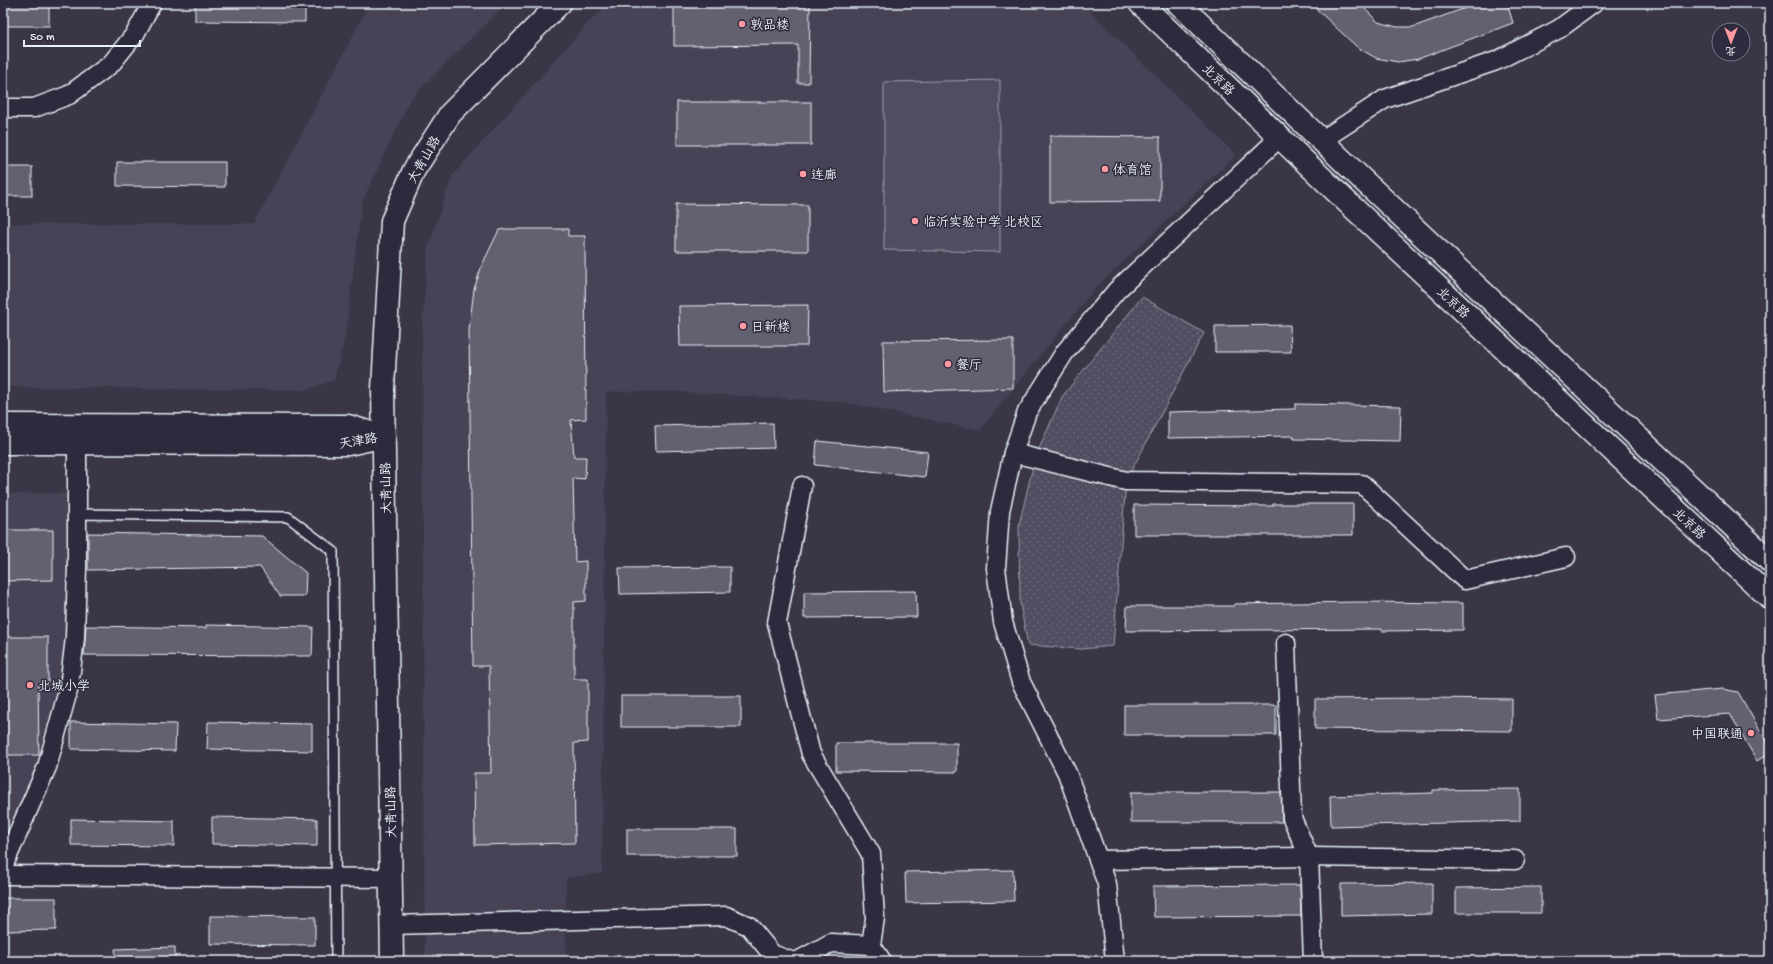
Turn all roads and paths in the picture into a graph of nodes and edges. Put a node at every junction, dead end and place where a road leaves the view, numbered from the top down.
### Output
1 (152, 3) edge
2 (560, 3) edge
3 (1140, 3) edge
4 (1178, 3) edge
5 (1594, 3) edge
6 (3, 108) edge
7 (1280, 137) junction
8 (1322, 140) junction
9 (3, 425) edge
10 (384, 437) junction
11 (3, 443) edge
12 (77, 443) junction
13 (1013, 453) junction
14 (802, 486) dead end
15 (77, 514) junction
16 (1566, 557) dead end
17 (1770, 561) edge
18 (1770, 598) edge
19 (1286, 643) dead end
20 (1309, 857) junction
21 (1098, 860) junction
22 (1515, 860) dead end
23 (3, 867) edge
24 (3, 875) edge
25 (335, 877) junction
26 (391, 878) junction
27 (391, 925) junction
28 (871, 945) junction
29 (336, 961) edge
30 (392, 961) edge
31 (791, 961) edge
32 (798, 961) edge
33 (882, 961) edge
34 (1115, 961) edge
35 (1313, 961) edge

1 - 6 street
2 - 10 main road, 大青山路
3 - 7 main road, 北京路
4 - 8 main road, 北京路
5 - 8 street
7 - 13 street
7 - 18 main road, 北京路
8 - 17 main road, 北京路
9 - 10 main road, 天津路
10 - 12 main road, 天津路
10 - 26 main road, 大青山路
11 - 12 main road, 天津路
12 - 15 street
13 - 16 street
13 - 21 street
14 - 28 street
15 - 23 street
15 - 25 lane
19 - 20 street
20 - 21 street
20 - 22 street
20 - 35 street
21 - 34 street
24 - 25 street
25 - 26 street
25 - 29 lane
26 - 27 main road, 大青山路
27 - 30 main road, 大青山路
27 - 31 street
28 - 32 street
28 - 33 street

